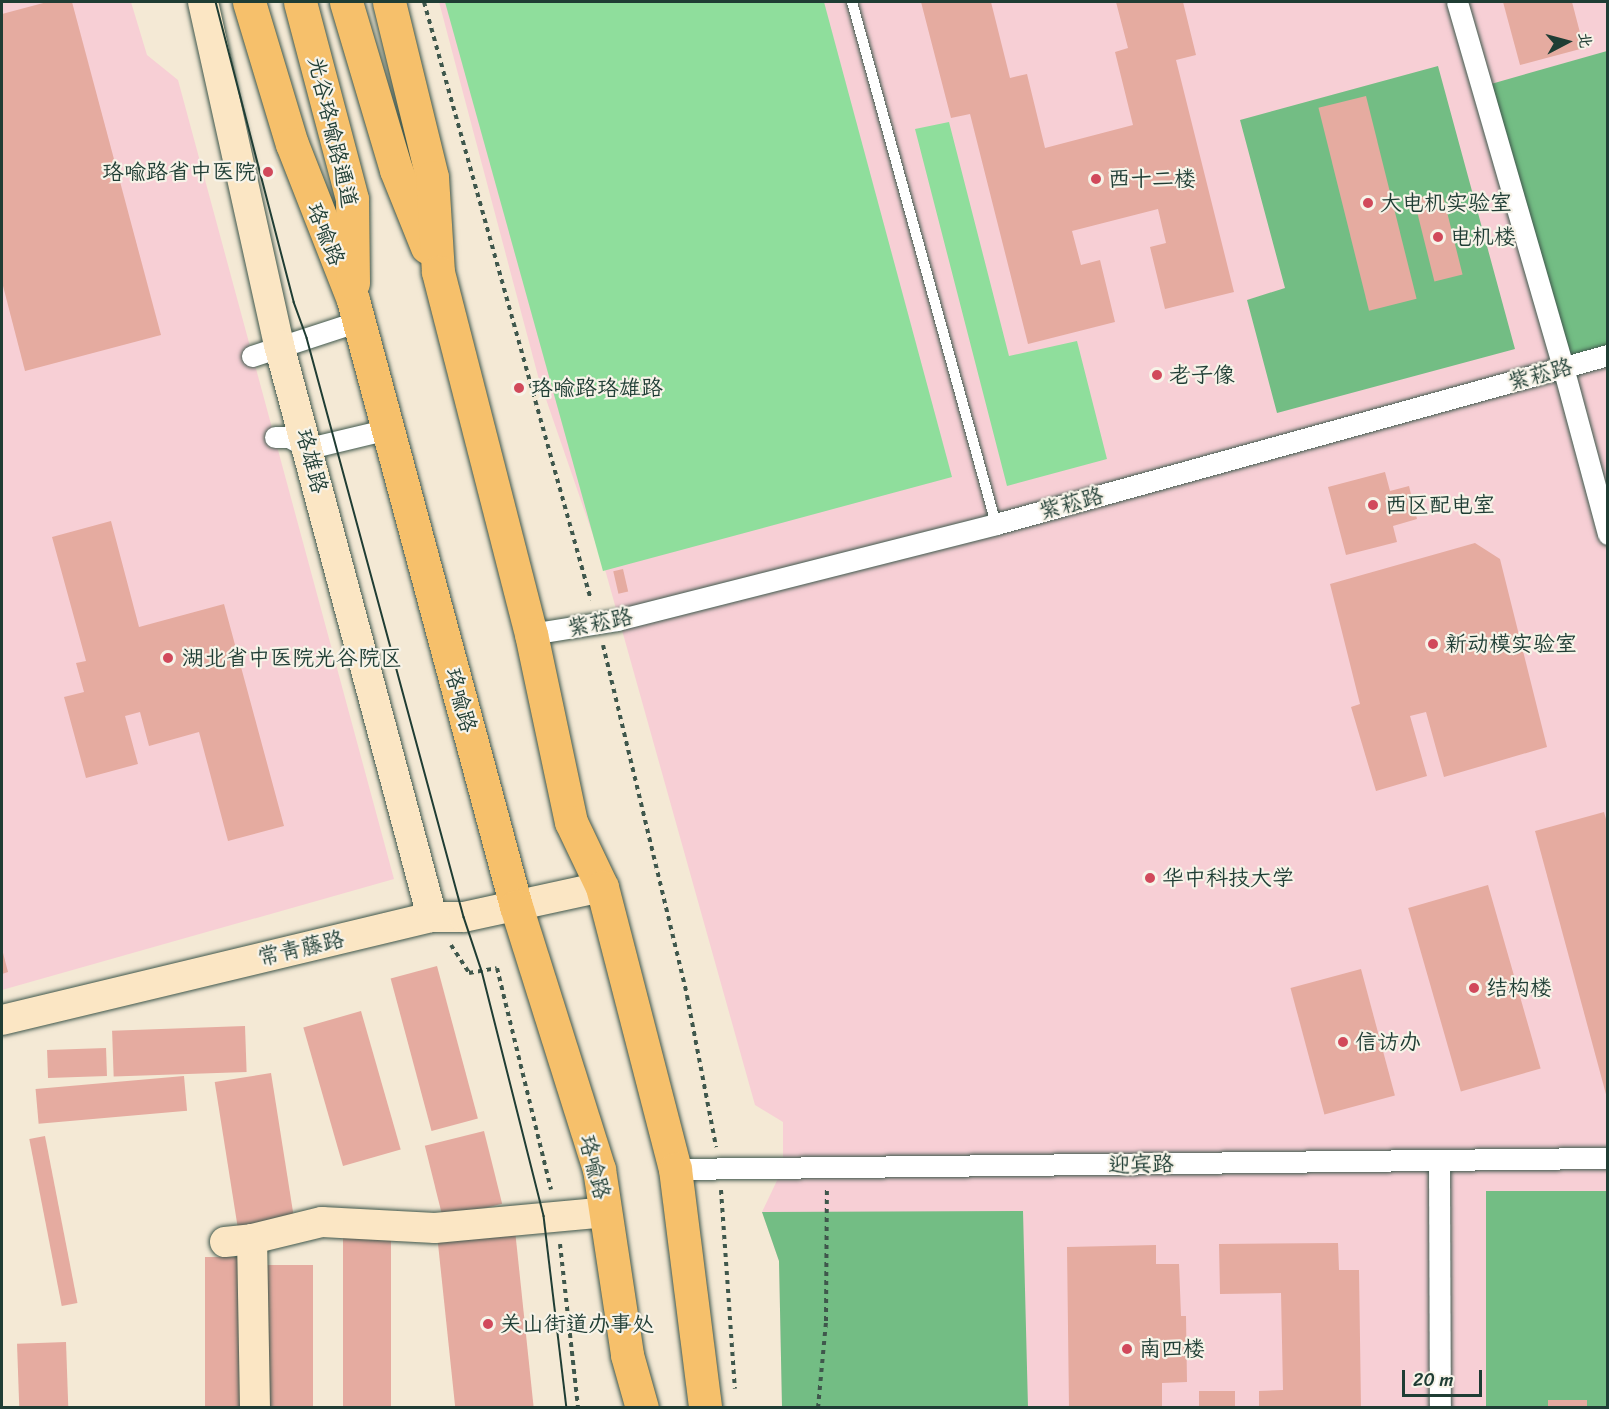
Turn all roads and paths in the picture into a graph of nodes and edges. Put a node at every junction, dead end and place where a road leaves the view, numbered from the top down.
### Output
1 (203, 2) edge
2 (249, 2) edge
3 (300, 2) edge
4 (346, 2) edge
5 (389, 2) edge
6 (424, 2) edge
7 (852, 2) edge
8 (1457, 2) edge
9 (438, 272) junction
10 (356, 311) junction
11 (266, 350) junction
12 (1608, 355) edge
13 (1563, 367) junction
14 (388, 429) junction
15 (274, 437) dead end
16 (309, 448) junction
17 (996, 524) junction
18 (1608, 534) edge
19 (598, 624) junction
20 (531, 634) junction
21 (602, 887) junction
22 (516, 906) junction
23 (432, 917) junction
24 (2, 1020) edge
25 (1608, 1158) edge
26 (1439, 1160) junction
27 (720, 1167) junction
28 (826, 1167) junction
29 (675, 1170) junction
30 (606, 1212) junction
31 (557, 1216) junction
32 (735, 1396) dead end
33 (255, 1407) edge
34 (578, 1407) edge
35 (642, 1407) edge
36 (705, 1407) edge
37 (818, 1407) edge
38 (1440, 1407) edge

1 - 11 street, 珞雄路
2 - 10 highway, 珞喻路
3 - 10 highway, 光谷珞喻路通道
4 - 9 highway, 光谷珞喻路通道
5 - 9 highway
6 - 19 path
7 - 17 lane
8 - 13 street
9 - 20 highway
10 - 11 street
10 - 14 highway, 珞喻路
11 - 16 street, 珞雄路
12 - 13 street, 紫菘路
13 - 17 street, 紫菘路
13 - 18 street
14 - 16 street
14 - 22 highway, 珞喻路
15 - 16 street
16 - 23 street, 珞雄路
17 - 19 street, 紫菘路
19 - 20 street, 紫菘路
19 - 27 path
20 - 21 highway
21 - 22 street, 常青藤路
21 - 29 highway
22 - 23 street, 常青藤路
22 - 30 highway, 珞喻路
23 - 24 street, 常青藤路
23 - 31 path
25 - 26 street, 迎宾路
26 - 28 street, 迎宾路
26 - 38 street
27 - 28 street, 迎宾路
27 - 29 street, 迎宾路
27 - 32 path
28 - 37 path
29 - 36 highway
30 - 31 street
30 - 35 highway, 珞喻路
31 - 33 street
31 - 34 path

